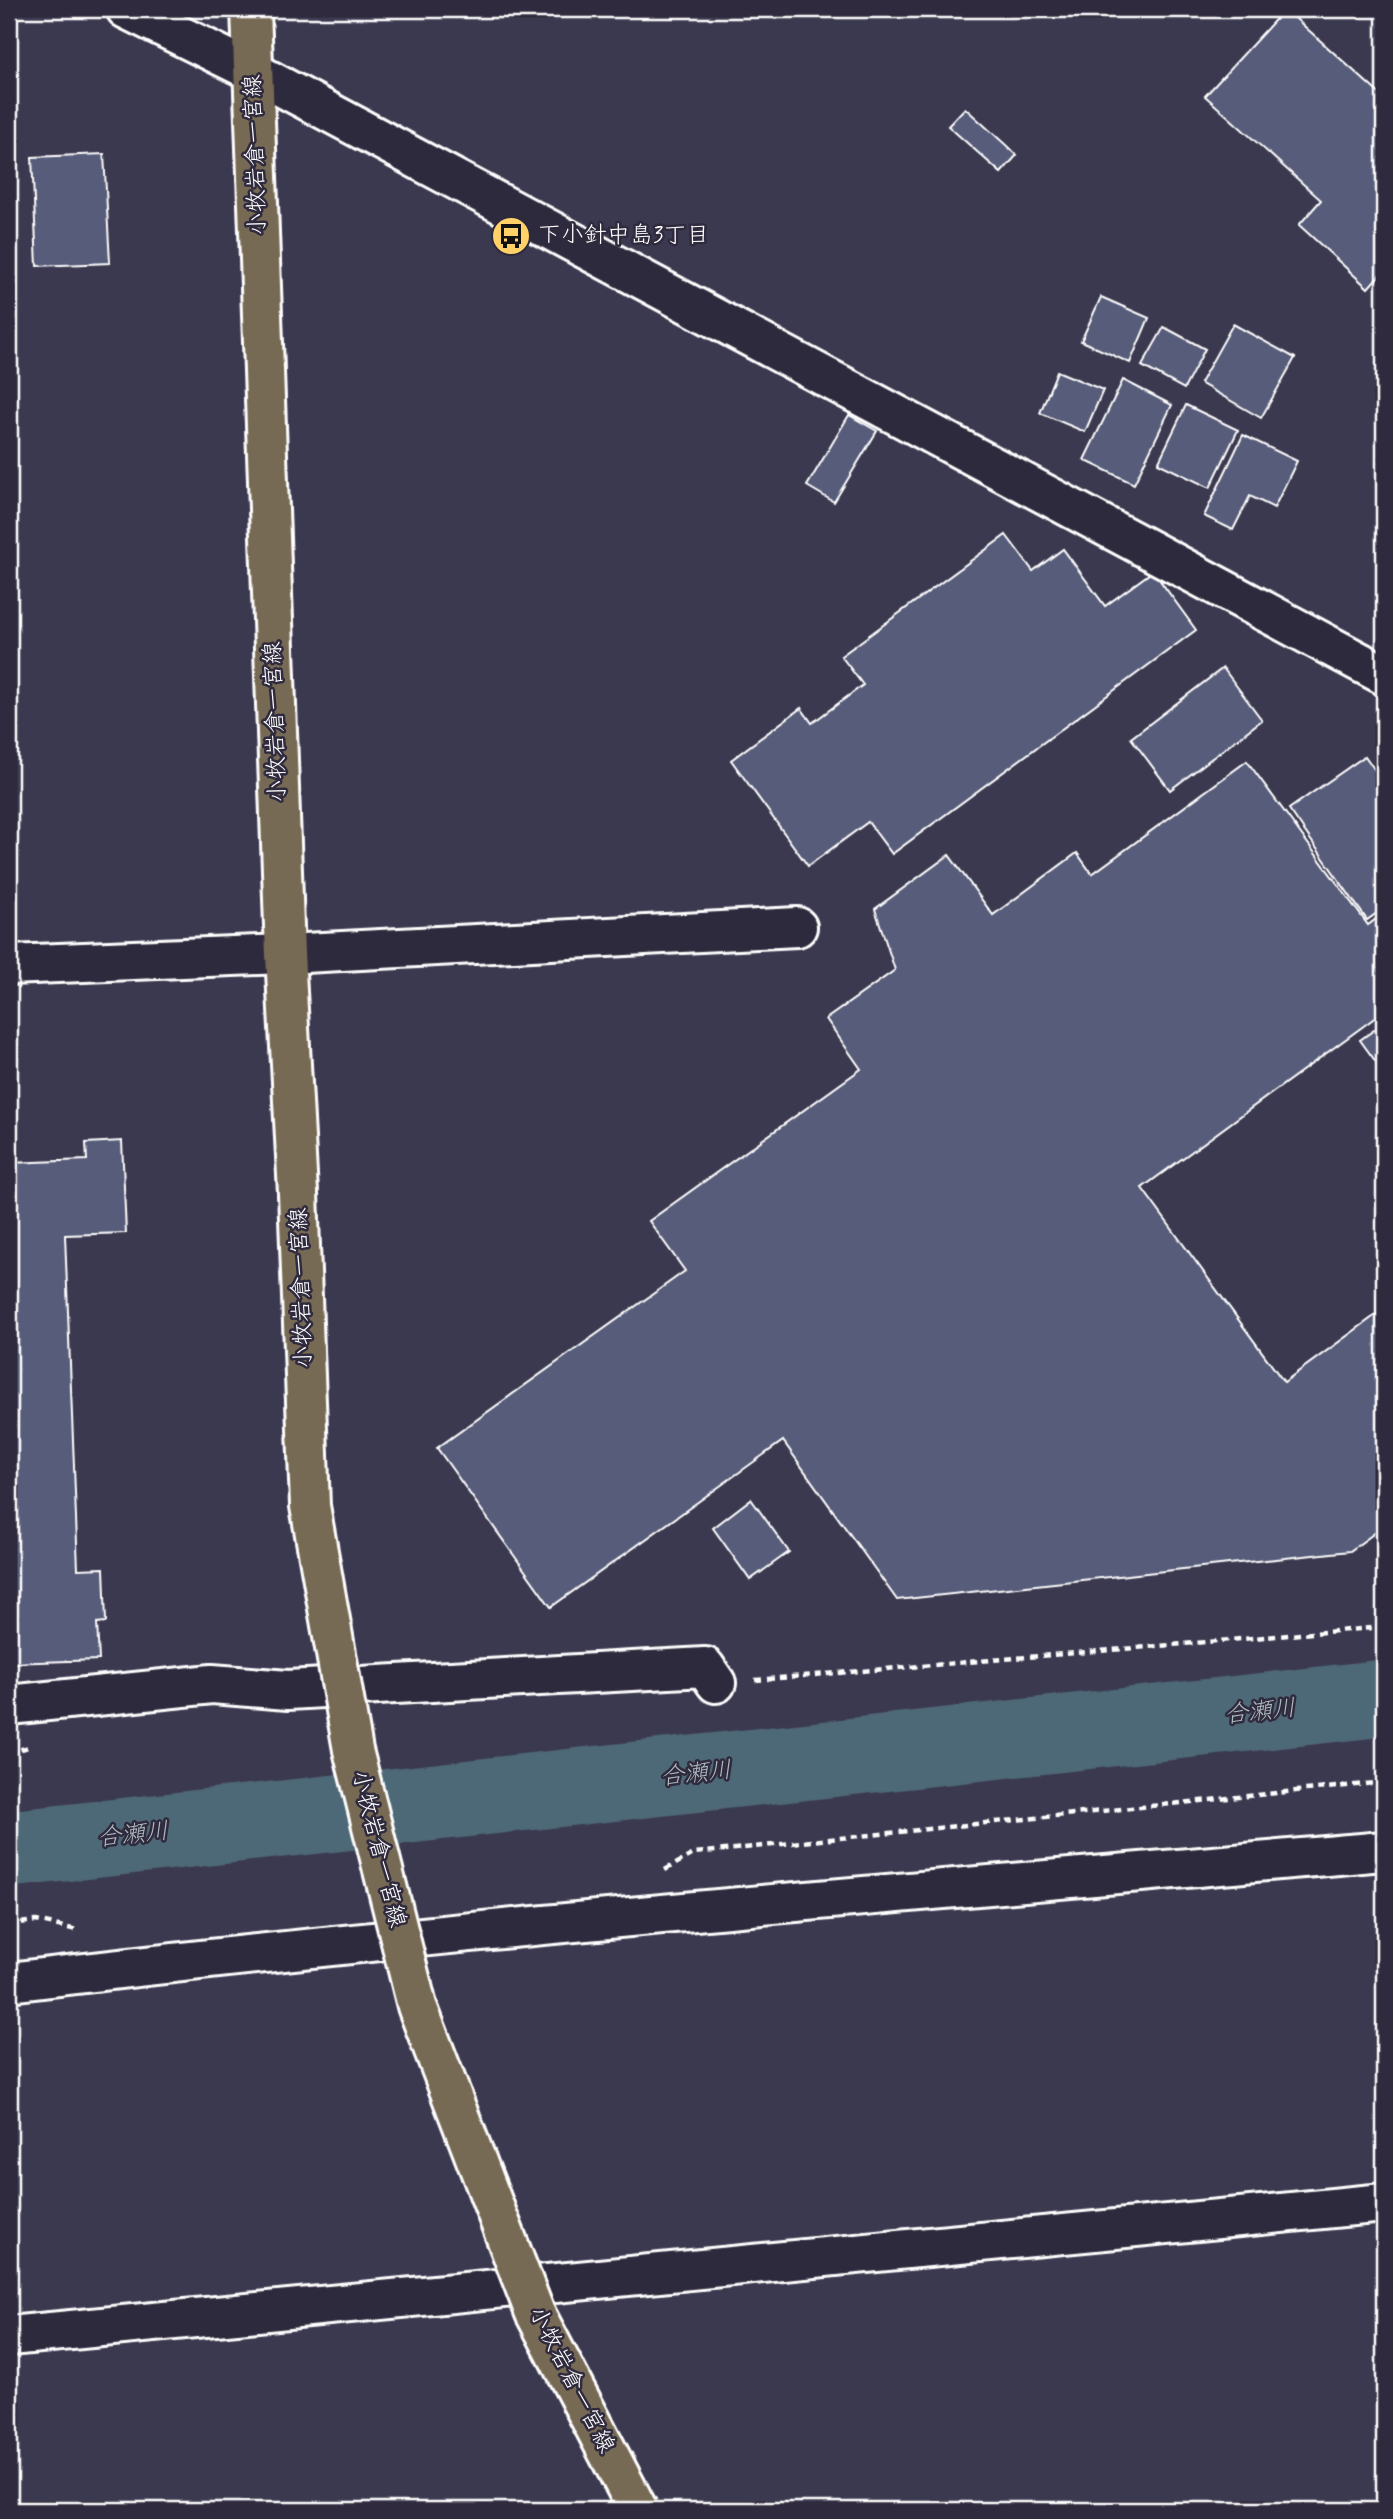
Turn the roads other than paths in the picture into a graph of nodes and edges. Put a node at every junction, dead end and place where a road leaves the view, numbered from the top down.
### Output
1 (127, 9) edge
2 (251, 9) edge
3 (252, 71) junction
4 (1384, 675) edge
5 (797, 927) dead end
6 (285, 954) junction
7 (9, 965) edge
8 (716, 1683) road end
9 (9, 1705) edge
10 (1384, 1851) edge
11 (9, 1982) edge
12 (1384, 2203) edge
13 (9, 2336) edge
14 (638, 2510) edge

1 - 3 street
2 - 3 main road, 小牧岩倉一宮線
3 - 4 street
3 - 6 main road, 小牧岩倉一宮線
5 - 6 street
6 - 7 street
6 - 14 main road, 小牧岩倉一宮線, bridge
8 - 9 street
10 - 11 street
12 - 13 street

